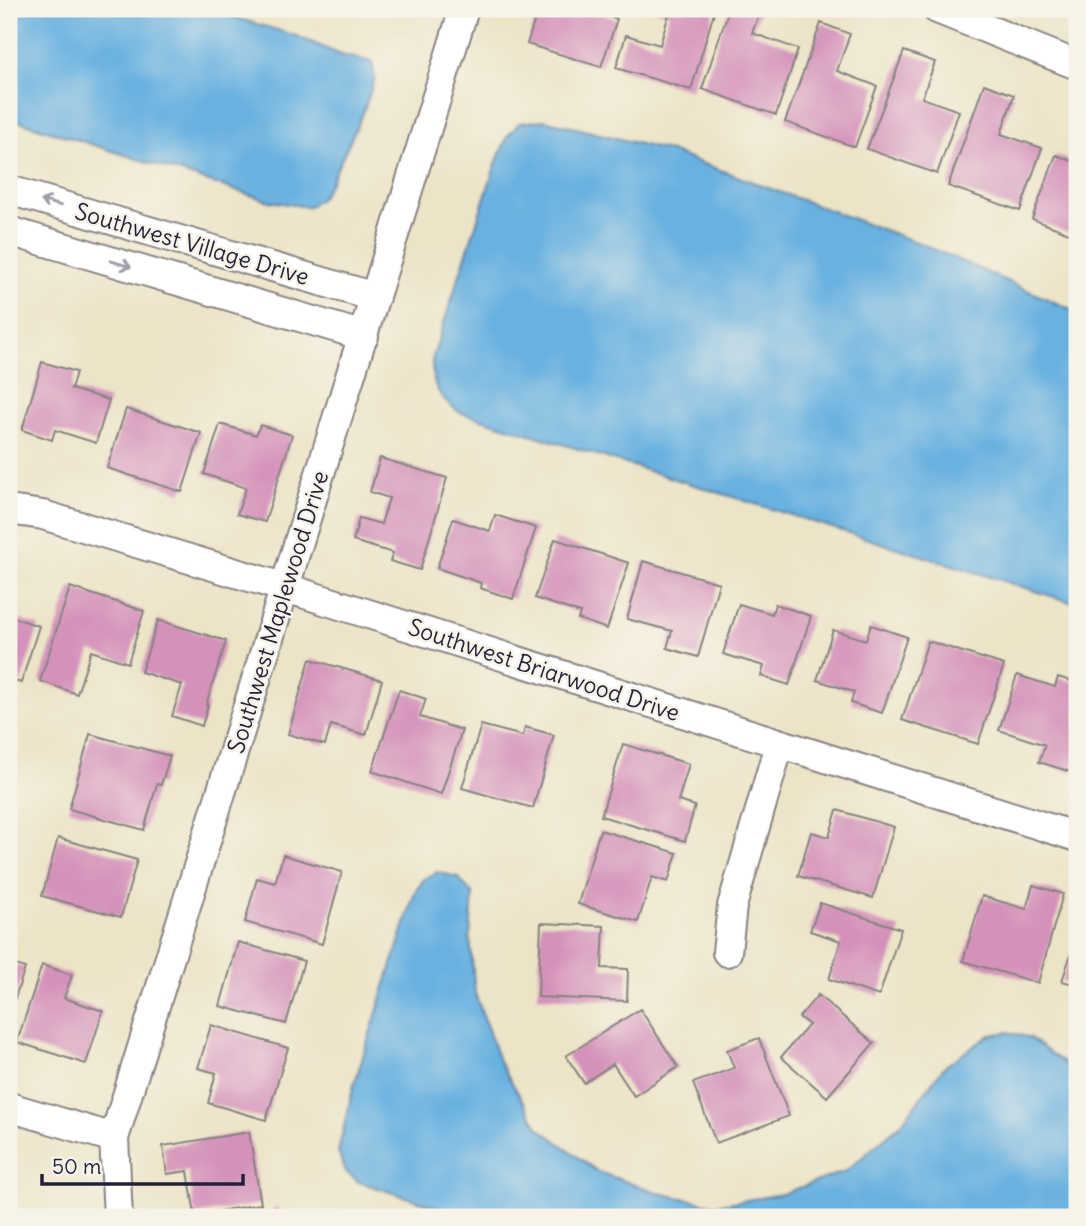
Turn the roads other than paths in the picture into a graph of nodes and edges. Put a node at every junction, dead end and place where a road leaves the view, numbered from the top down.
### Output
1 (464, 9) edge
2 (937, 9) edge
3 (1077, 65) edge
4 (9, 190) edge
5 (9, 231) edge
6 (375, 297) junction
7 (364, 336) junction
8 (9, 510) edge
9 (286, 588) junction
10 (779, 745) junction
11 (1077, 837) edge
12 (727, 952) dead end
13 (9, 1107) edge
14 (114, 1138) junction
15 (118, 1217) edge

1 - 6 street, Southwest Maplewood Drive
2 - 3 street
6 -> 4 street, Southwest Village Drive
5 -> 7 street, Southwest Village Drive
6 - 7 street, Southwest Maplewood Drive
7 - 9 street, Southwest Maplewood Drive
8 - 9 street, Southwest Briarwood Drive
9 - 10 street, Southwest Briarwood Drive
9 - 14 street, Southwest Maplewood Drive
10 - 11 street, Southwest Briarwood Drive
10 - 12 street
13 - 14 street
14 - 15 street, Southwest Maplewood Drive

